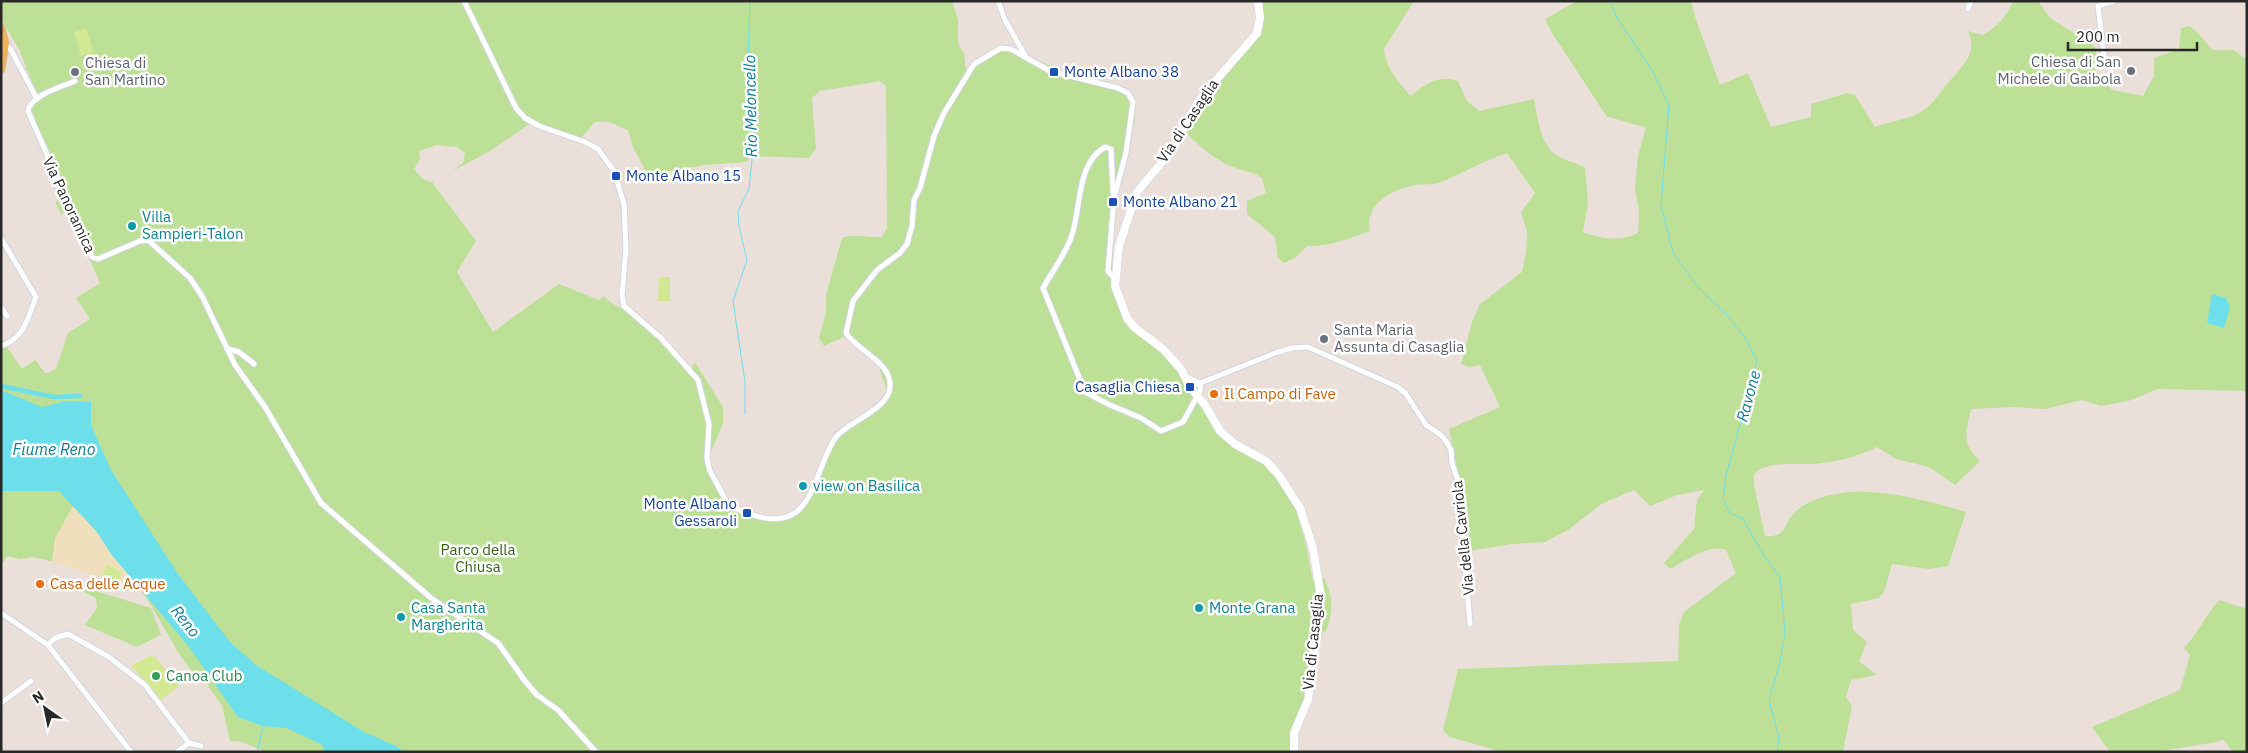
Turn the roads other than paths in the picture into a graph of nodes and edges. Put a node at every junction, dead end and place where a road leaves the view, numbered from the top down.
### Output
1 (464, 1) edge
2 (998, 1) edge
3 (1258, 1) edge
4 (1971, 1) edge
5 (2093, 1) edge
6 (2114, 1) edge
7 (2098, 6) junction
8 (1968, 9) dead end
9 (1, 28) edge
10 (3, 43) edge
11 (1027, 59) junction
12 (2101, 60) dead end
13 (1, 69) edge
14 (75, 81) dead end
15 (37, 99) junction
16 (1114, 198) junction
17 (1, 238) edge
18 (1115, 279) junction
19 (1, 307) edge
20 (7, 316) dead end
21 (1, 346) edge
22 (228, 349) junction
23 (254, 364) dead end
24 (1184, 375) junction
25 (1201, 384) junction
26 (1190, 387) junction
27 (1196, 395) junction
28 (1, 613) edge
29 (1470, 624) dead end
30 (48, 646) junction
31 (31, 681) dead end
32 (1, 703) edge
33 (189, 743) junction
34 (201, 746) dead end
35 (132, 752) edge
36 (177, 752) edge
37 (596, 752) edge
38 (1294, 752) edge

1 - 11 street
2 - 11 street
3 - 18 street, Via di Casaglia
4 - 8 street
5 - 7 street
6 - 7 street
7 - 12 street
9 - 10 main road
10 - 13 main road
10 - 15 street
11 - 16 street
14 - 15 street
15 - 22 street, Via Panoramica
16 - 18 street
16 - 27 street
17 - 21 street
18 - 24 street, Via di Casaglia
19 - 20 street
22 - 23 street
22 - 37 street, Via Panoramica
24 - 25 street
24 - 26 street, Via di Casaglia
25 - 26 street, Via della Cavriola
25 - 27 street
25 - 29 street, Via della Cavriola
26 - 27 street, Via di Casaglia
27 - 38 street, Via di Casaglia
28 - 30 street
30 - 33 street
30 - 35 street
31 - 32 street
33 - 34 street
33 - 36 street

